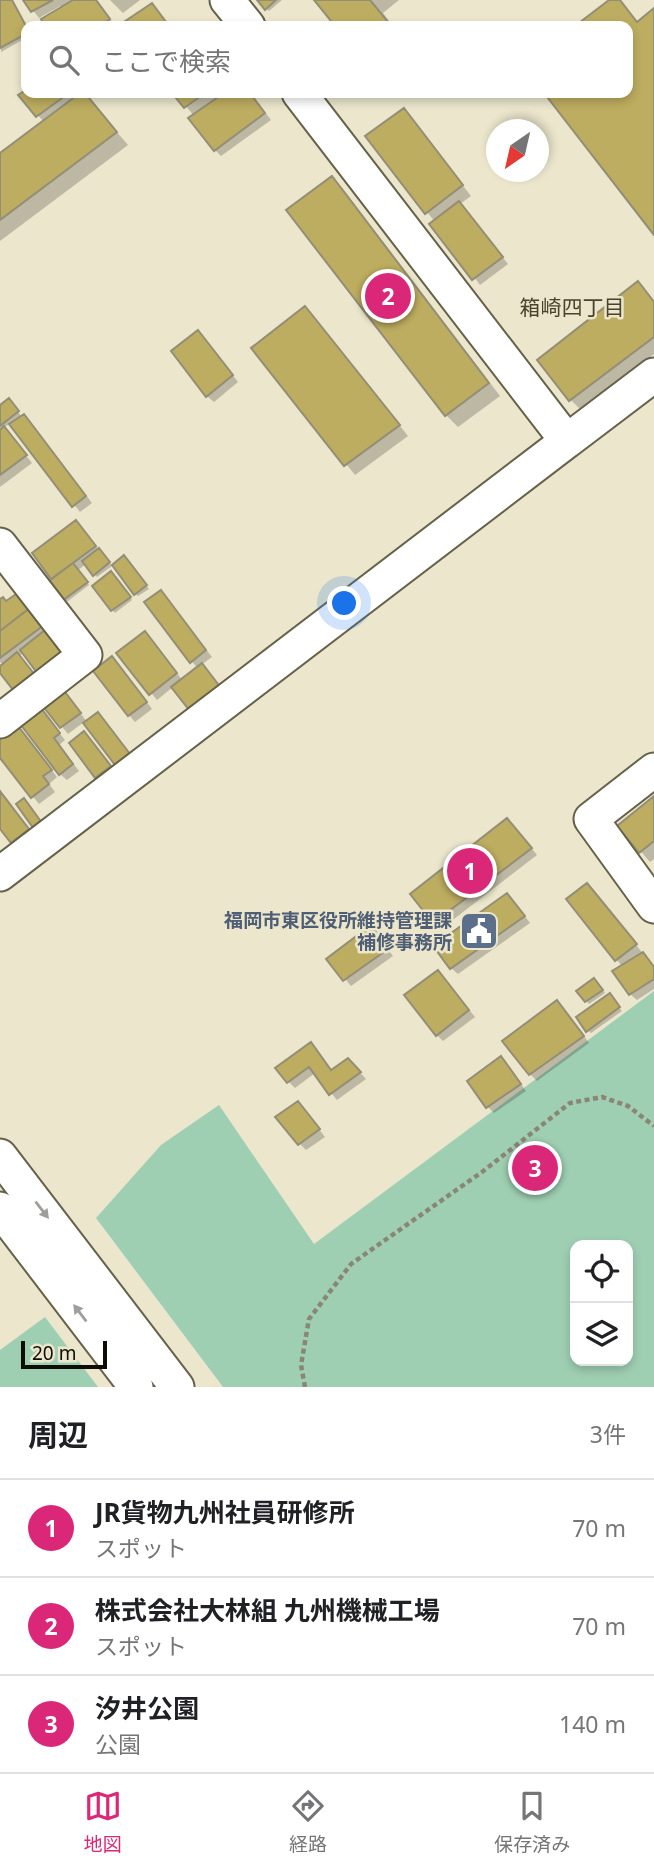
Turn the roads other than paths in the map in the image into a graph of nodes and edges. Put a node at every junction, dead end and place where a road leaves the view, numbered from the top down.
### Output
1 (227, 0) edge
2 (244, 21) edge
3 (303, 98) edge
4 (654, 376) edge
5 (567, 441) junction
6 (0, 545) edge
7 (0, 721) edge
8 (654, 770) edge
9 (0, 874) edge
10 (654, 906) edge
11 (0, 1156) edge
12 (0, 1209) edge
13 (136, 1387) edge
14 (177, 1387) edge

1 - 2 street
3 - 5 street
4 - 5 street
5 - 9 street
6 - 7 street
8 - 10 street
11 -> 14 street
13 -> 12 street

